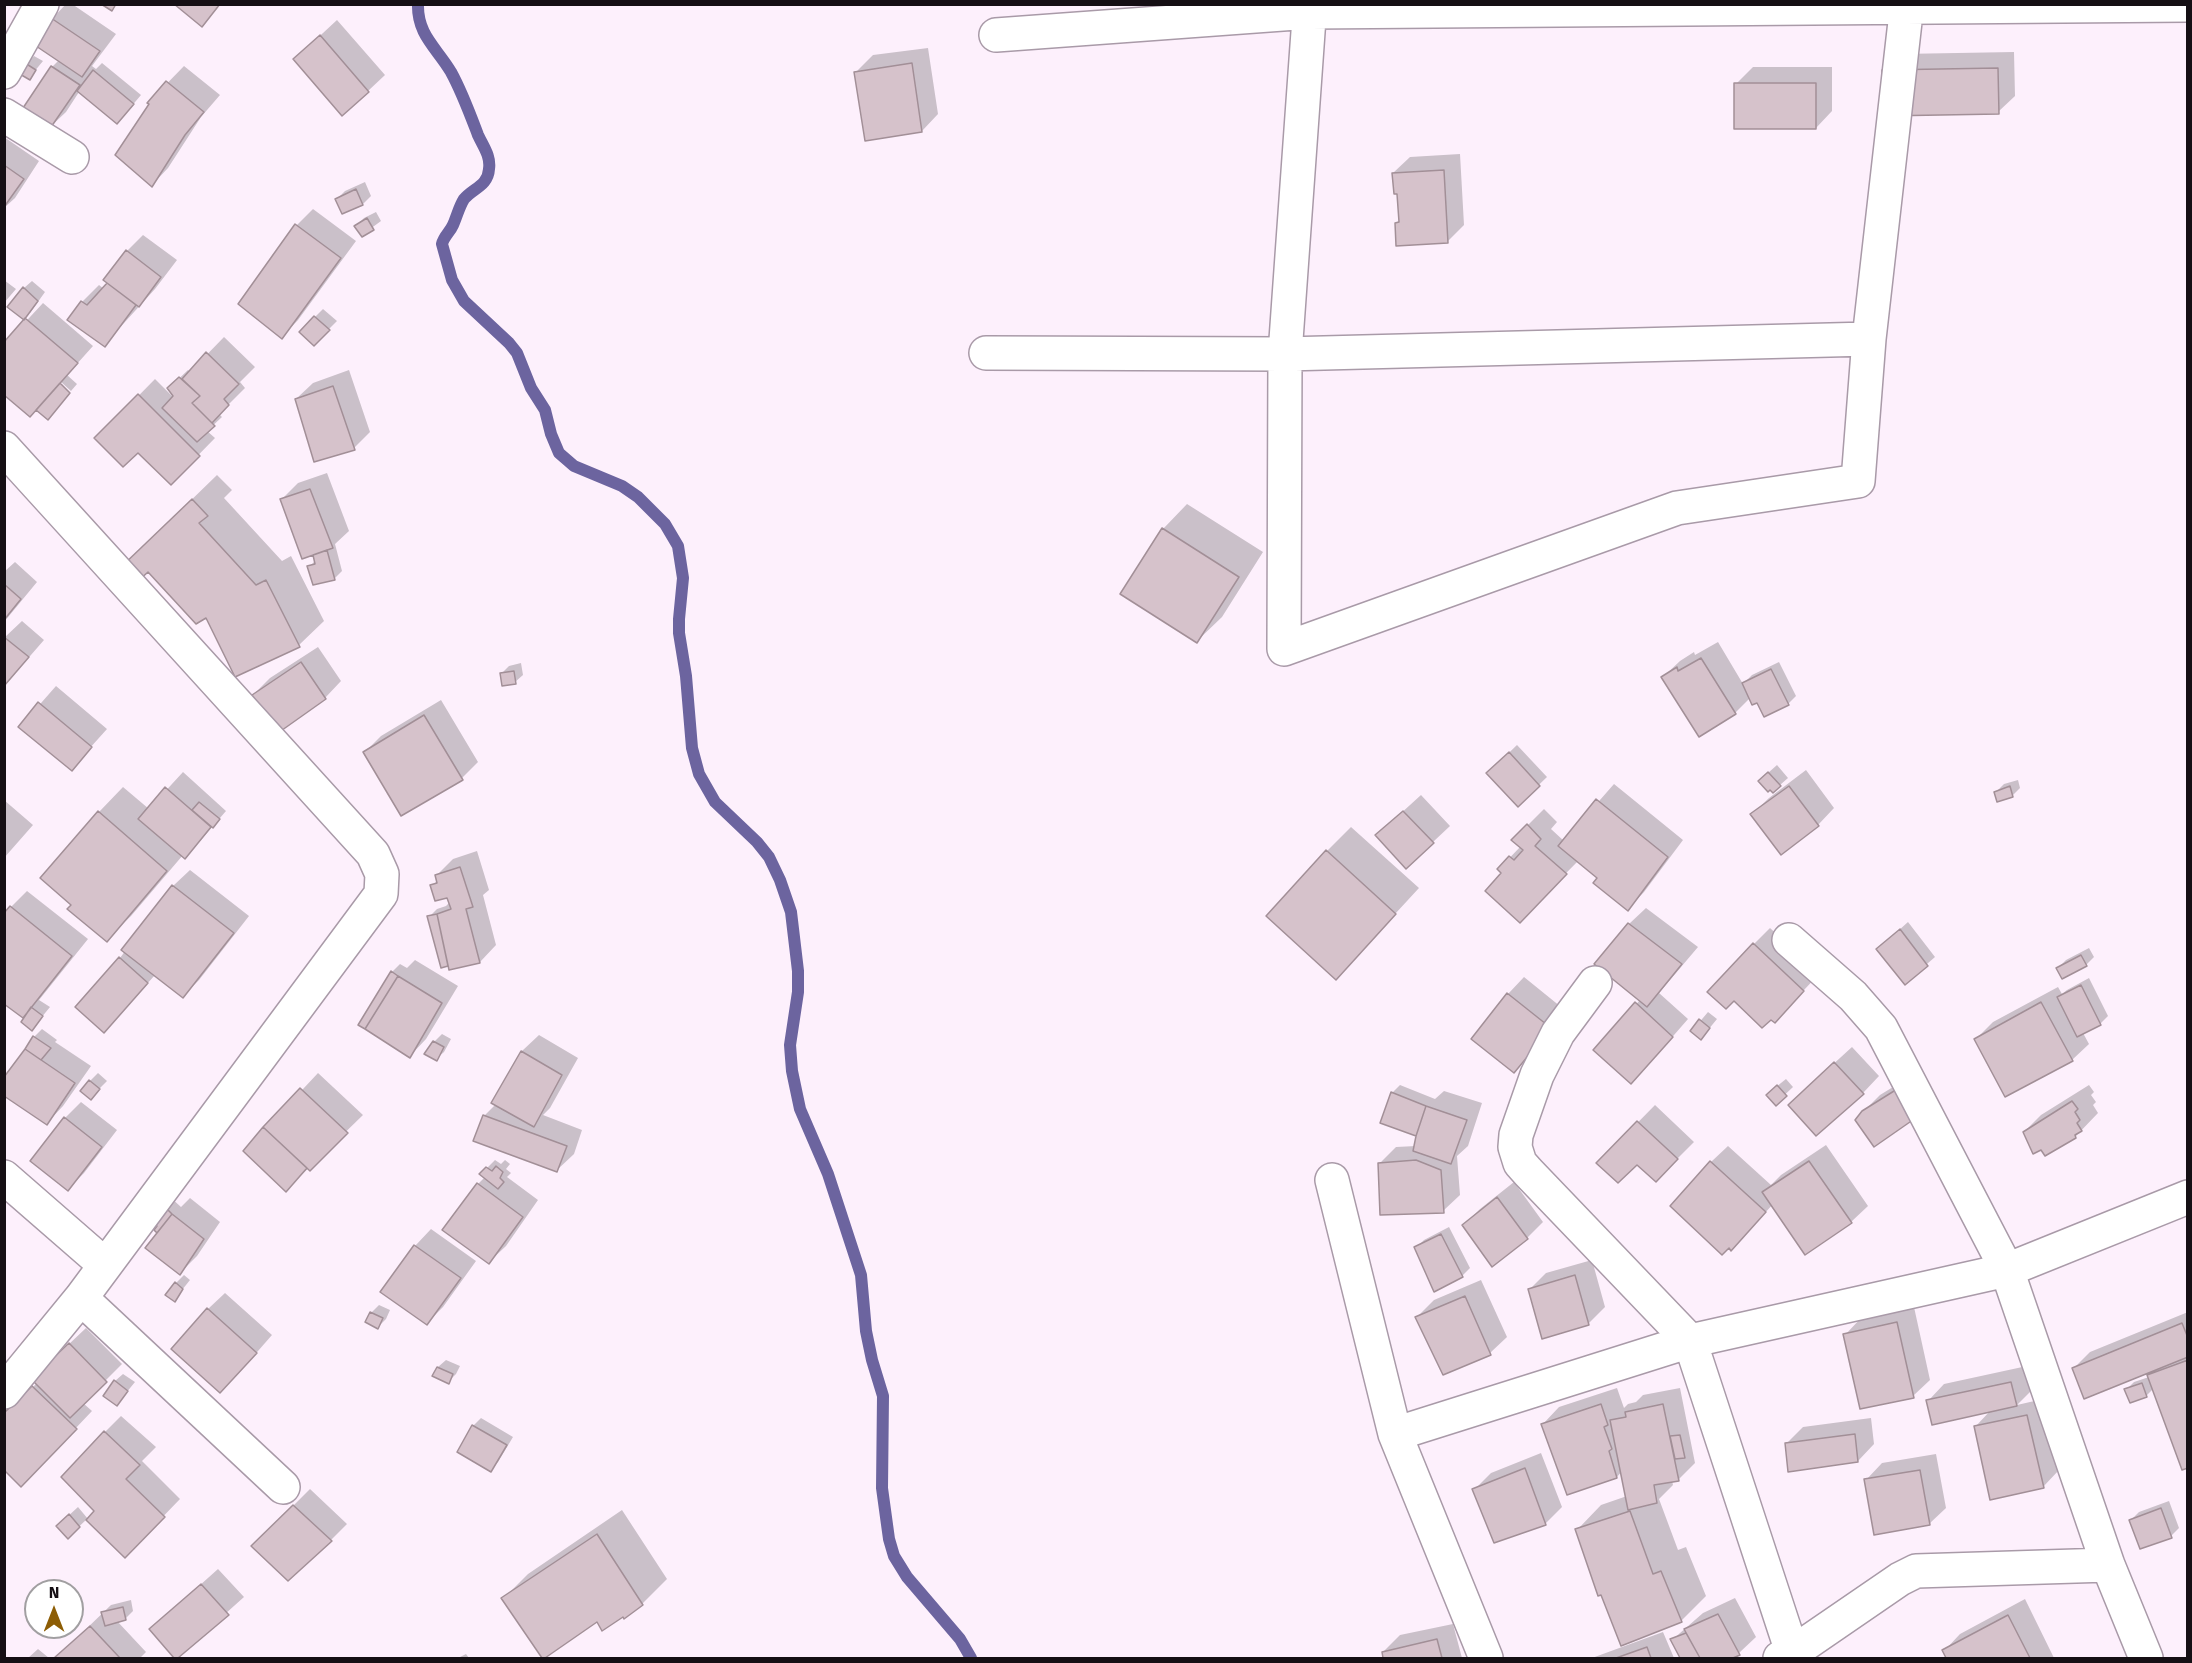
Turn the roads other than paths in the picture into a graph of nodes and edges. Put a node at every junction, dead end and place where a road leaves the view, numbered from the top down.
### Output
1 (42, 4) edge
2 (2187, 5) edge
3 (1907, 6) edge
4 (1310, 8) edge
5 (996, 35) dead end
6 (4, 72) edge
7 (4, 115) edge
8 (72, 157) dead end
9 (1869, 339) junction
10 (986, 353) dead end
11 (1285, 354) junction
12 (4, 448) edge
13 (1789, 940) dead end
14 (1595, 983) dead end
15 (4, 1177) edge
16 (1332, 1180) dead end
17 (2187, 1197) edge
18 (105, 1265) junction
19 (2007, 1270) junction
20 (81, 1298) junction
21 (1690, 1341) junction
22 (4, 1392) edge
23 (1395, 1434) junction
24 (283, 1487) dead end
25 (2108, 1565) junction
26 (1789, 1657) edge
27 (1486, 1659) edge
28 (2146, 1659) edge

1 - 6 street
2 - 3 street
3 - 4 street
3 - 9 street
4 - 5 street
4 - 11 street
7 - 8 street
9 - 11 street
9 - 11 street
10 - 11 street
12 - 18 street
13 - 19 street
14 - 21 street
15 - 18 street
16 - 23 street
17 - 19 street
18 - 20 street
19 - 21 street
19 - 25 street
20 - 22 street
20 - 24 street
21 - 23 street
21 - 26 street
23 - 27 street
25 - 26 street
25 - 28 street

